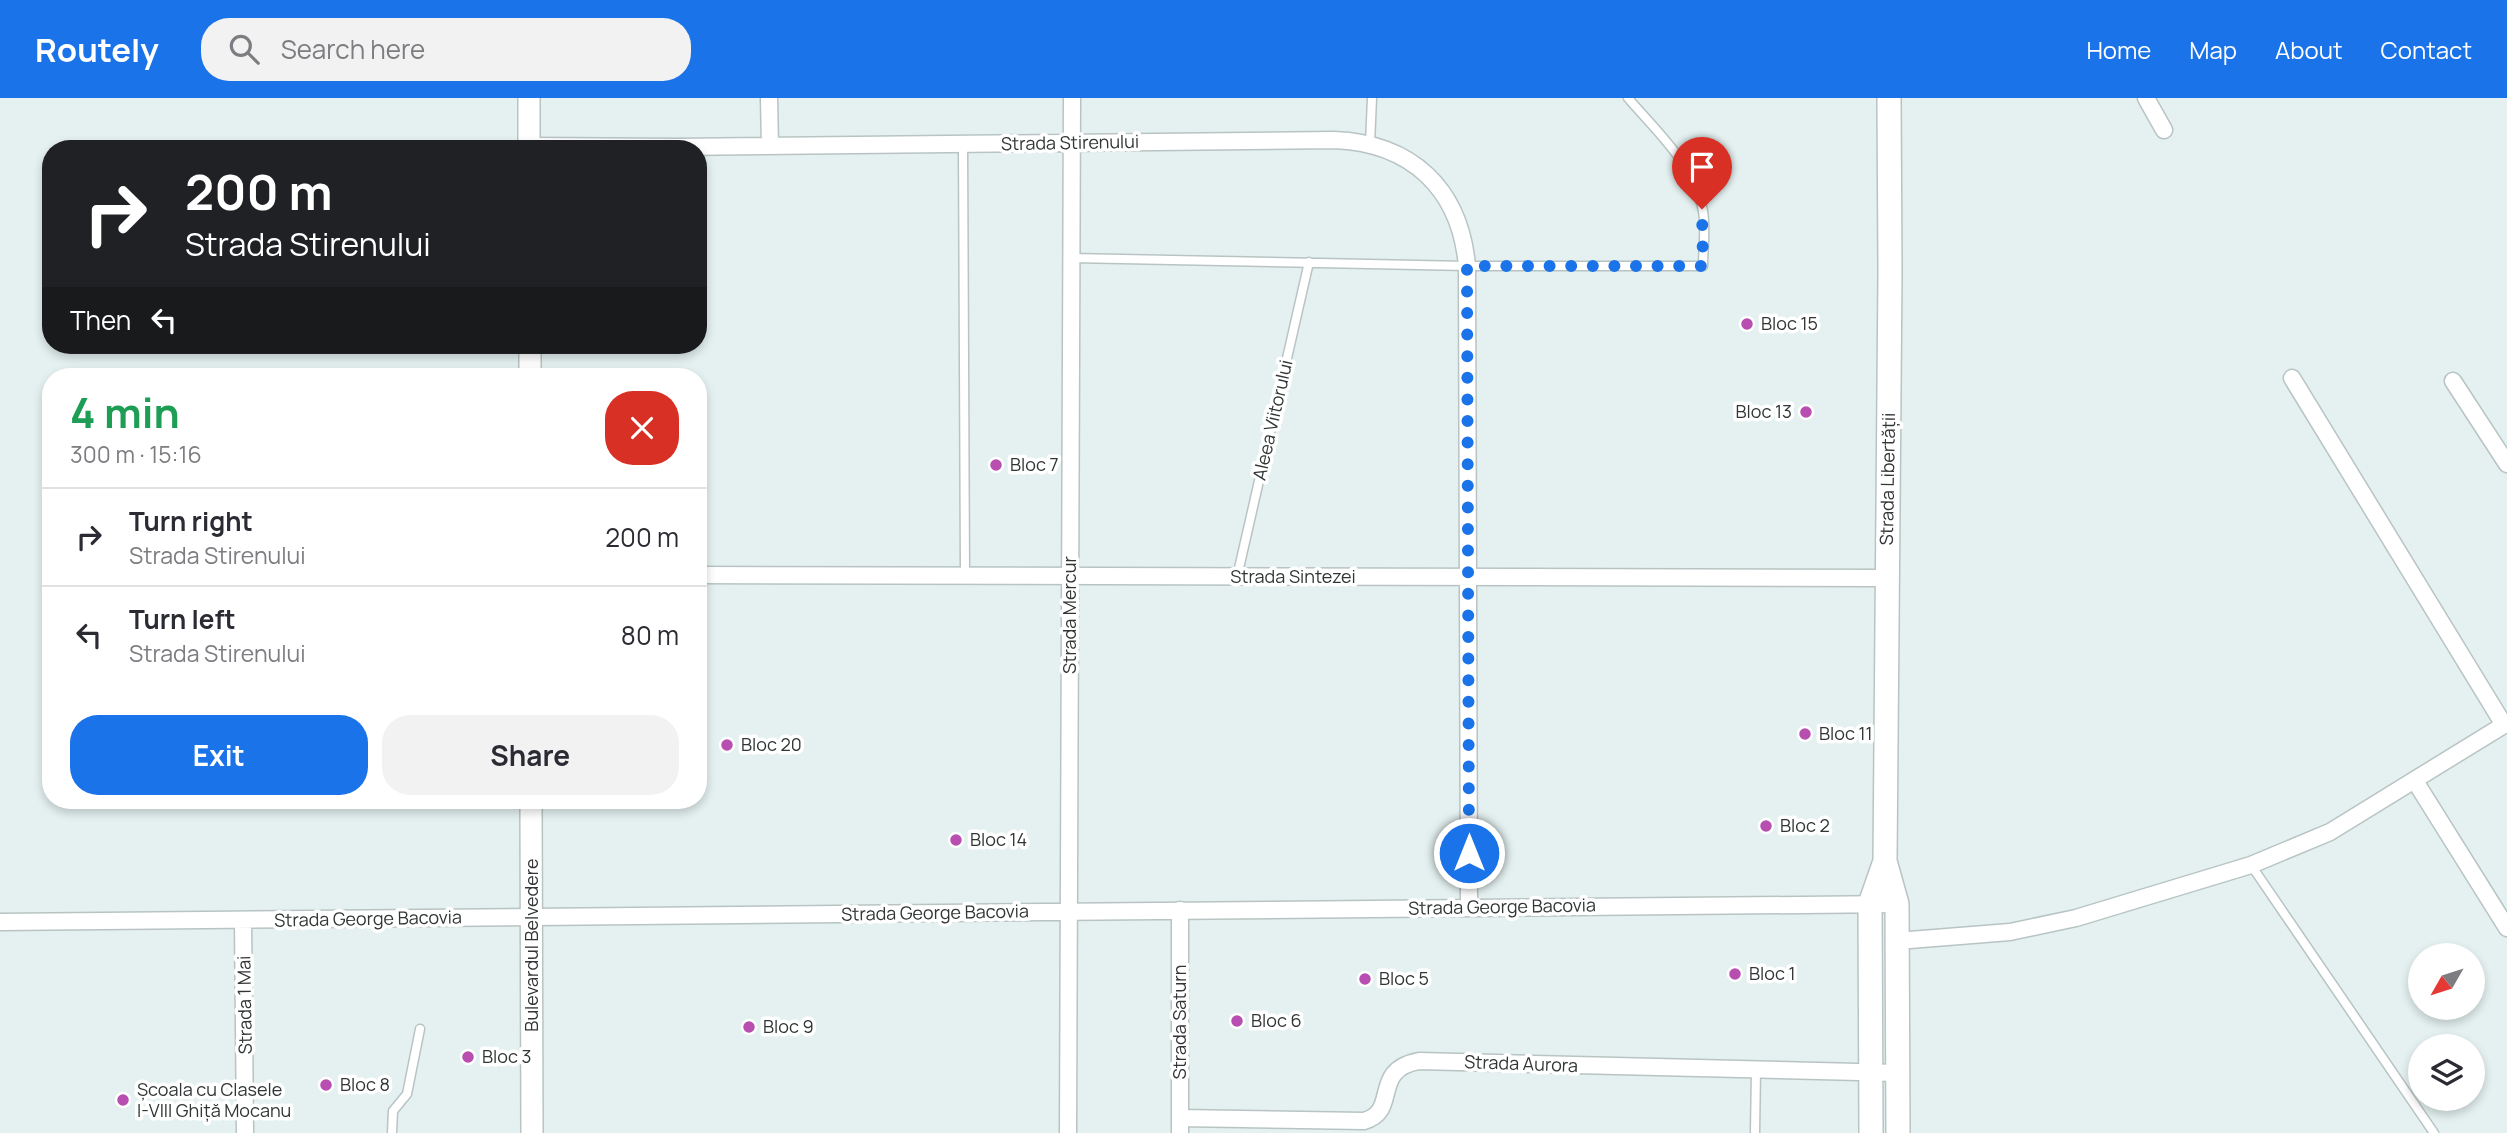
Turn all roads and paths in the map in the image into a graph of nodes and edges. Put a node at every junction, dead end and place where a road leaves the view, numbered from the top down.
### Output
1 (529, 98) edge
2 (769, 98) edge
3 (1072, 98) edge
4 (1372, 98) edge
5 (1628, 98) edge
6 (1889, 98) edge
7 (2146, 98) edge
8 (2164, 130) dead end
9 (529, 140) edge
10 (1072, 143) junction
11 (963, 144) junction
12 (1370, 144) junction
13 (707, 146) edge
14 (769, 146) junction
15 (1071, 258) junction
16 (1309, 262) junction
17 (1467, 266) junction
18 (2292, 378) dead end
19 (2453, 381) dead end
20 (2507, 464) edge
21 (707, 575) edge
22 (965, 576) junction
23 (1070, 576) junction
24 (1237, 577) junction
25 (1467, 577) junction
26 (1887, 578) junction
27 (2505, 724) edge
28 (2415, 781) junction
29 (531, 809) edge
30 (1885, 861) junction
31 (2251, 865) junction
32 (1870, 904) junction
33 (1897, 904) junction
34 (1469, 908) junction
35 (1180, 911) junction
36 (1069, 912) junction
37 (532, 917) junction
38 (243, 920) junction
39 (0, 922) edge
40 (2507, 928) edge
41 (1897, 942) junction
42 (420, 1028) dead end
43 (1756, 1070) junction
44 (1870, 1072) junction
45 (1898, 1073) junction
46 (1180, 1126) edge
47 (245, 1133) edge
48 (392, 1133) edge
49 (532, 1133) edge
50 (1069, 1133) edge
51 (1755, 1133) edge
52 (1871, 1133) edge
53 (1898, 1133) edge
54 (2434, 1133) edge

1 - 9 street
2 - 14 street
3 - 10 street, Strada Mercur
4 - 12 lane
5 - 17 lane
6 - 26 main road, Strada Libertății
7 - 8 street
10 - 11 street, Strada Stirenului
10 - 12 street, Strada Stirenului
10 - 15 street, Strada Mercur
11 - 14 street, Strada Stirenului
11 - 22 lane
12 - 17 street, Strada Stirenului
13 - 14 street, Strada Stirenului
15 - 16 lane
15 - 23 street, Strada Mercur
16 - 17 lane
16 - 24 lane, Aleea Viitorului
17 - 25 street, Strada Stirenului
18 - 27 street
19 - 20 street
21 - 22 street, Strada Sintezei
22 - 23 street, Strada Sintezei
23 - 24 street, Strada Sintezei
23 - 36 street, Strada Mercur
24 - 25 street, Strada Sintezei
25 - 26 street, Strada Sintezei
25 - 34 street, Strada Stirenului
26 - 30 main road, Strada Libertății
27 - 28 street
28 - 31 street
28 - 40 street
29 - 37 street, Bulevardul Belvedere
30 - 32 main road, Strada Libertății
30 - 33 main road, Strada Libertății
31 - 41 street
31 - 54 lane
32 - 33 street, Strada George Bacovia
32 - 34 street, Strada George Bacovia
32 - 44 main road, Strada Libertății
33 - 41 main road, Strada Libertății
34 - 35 street, Strada George Bacovia
35 - 36 street, Strada George Bacovia
35 - 46 street, Strada Saturn
36 - 37 street, Strada George Bacovia
36 - 50 street, Strada Mercur
37 - 38 street, Strada George Bacovia
37 - 49 street, Bulevardul Belvedere
38 - 39 street, Strada George Bacovia
38 - 47 street, Strada 1 Mai
41 - 45 main road, Strada Libertății
42 - 48 lane
43 - 44 street, Strada Aurora
43 - 46 street, Strada Aurora
43 - 51 lane
44 - 45 street, Strada Aurora
44 - 52 main road, Strada Libertății
45 - 53 main road, Strada Libertății

